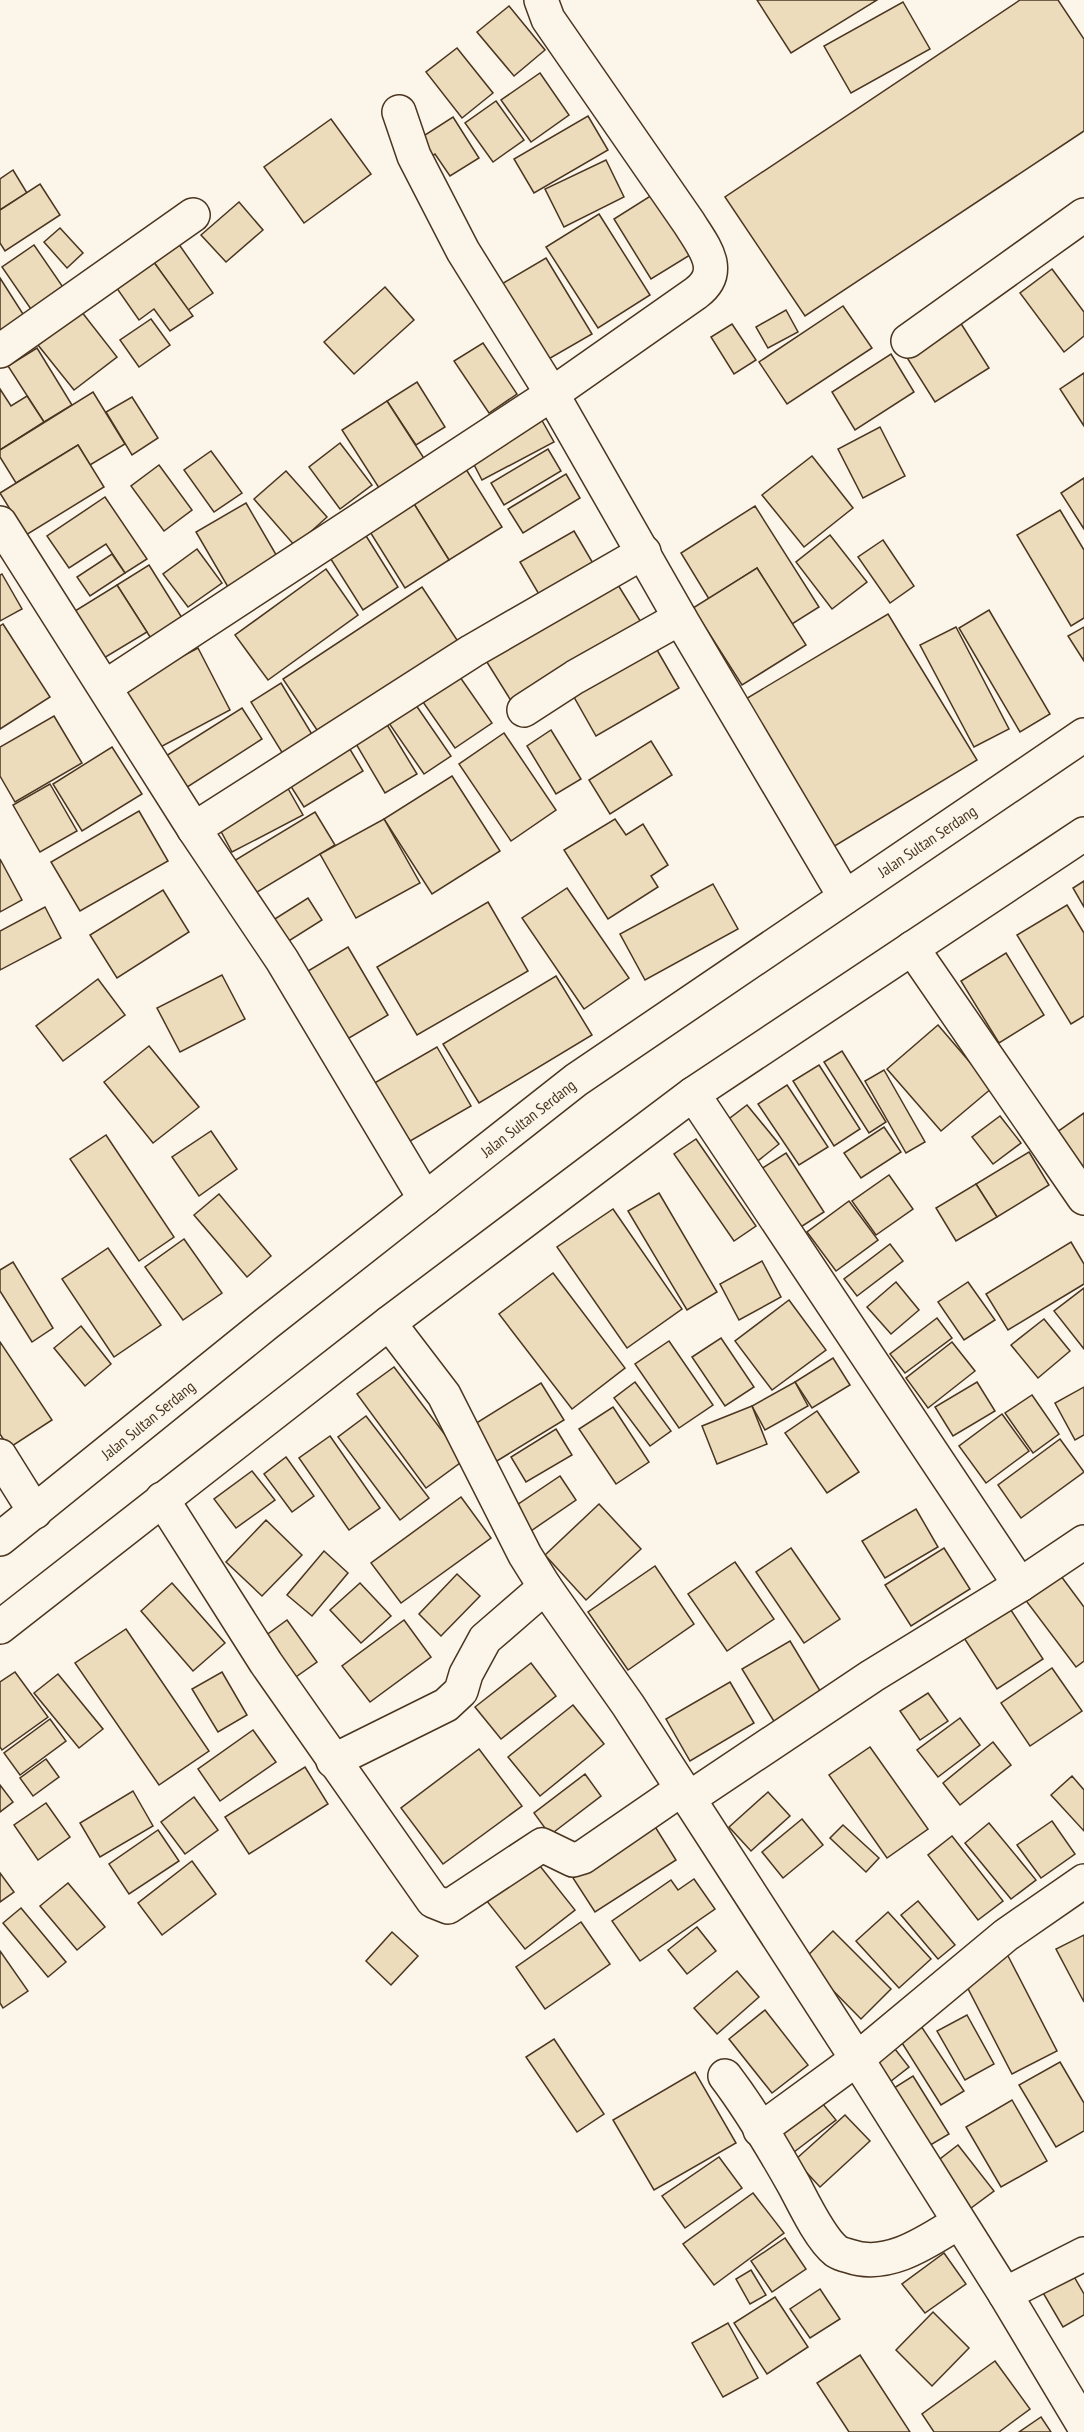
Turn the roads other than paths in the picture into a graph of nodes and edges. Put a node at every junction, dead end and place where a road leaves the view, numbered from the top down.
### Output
1 (541, 0) edge
2 (399, 112) dead end
3 (193, 215) dead end
4 (1084, 215) edge
5 (908, 341) dead end
6 (0, 351) edge
7 (552, 394) junction
8 (4, 541) edge
9 (644, 552) junction
10 (680, 618) junction
11 (105, 687) junction
12 (524, 710) dead end
13 (1084, 735) edge
14 (194, 829) junction
15 (1084, 834) edge
16 (845, 897) junction
17 (912, 948) junction
18 (693, 1094) junction
19 (1084, 1198) edge
20 (425, 1199) junction
21 (389, 1323) junction
22 (0, 1456) edge
23 (162, 1499) junction
24 (35, 1512) junction
25 (0, 1539) edge
26 (1084, 1542) edge
27 (1020, 1585) junction
28 (545, 1587) junction
29 (0, 1627) edge
30 (333, 1761) junction
31 (685, 1794) junction
32 (1084, 1881) edge
33 (857, 2059) junction
34 (725, 2076) dead end
35 (760, 2130) junction
36 (959, 2222) junction
37 (1084, 2254) edge
38 (1005, 2294) junction
39 (1084, 2426) edge

1 - 7 main road
2 - 7 main road
3 - 6 main road
4 - 5 main road
7 - 9 main road
7 - 11 main road
8 - 11 main road
9 - 10 main road
9 - 14 main road
10 - 12 main road
10 - 16 main road
11 - 14 main road
13 - 16 main road, Jalan Sultan Serdang
14 - 20 main road
15 - 17 main road
16 - 20 main road, Jalan Sultan Serdang
17 - 18 main road
17 - 19 main road
18 - 21 main road
18 - 27 main road
20 - 24 main road, Jalan Sultan Serdang
21 - 23 main road
21 - 28 main road
22 - 24 main road
23 - 29 main road
23 - 30 main road
24 - 25 main road, Jalan Sultan Serdang
26 - 27 main road
27 - 31 main road
28 - 30 main road
28 - 31 main road
30 - 31 main road
31 - 33 main road
32 - 33 main road
33 - 35 main road
33 - 36 main road
34 - 35 main road
35 - 36 main road
36 - 38 main road
37 - 38 main road
38 - 39 main road

